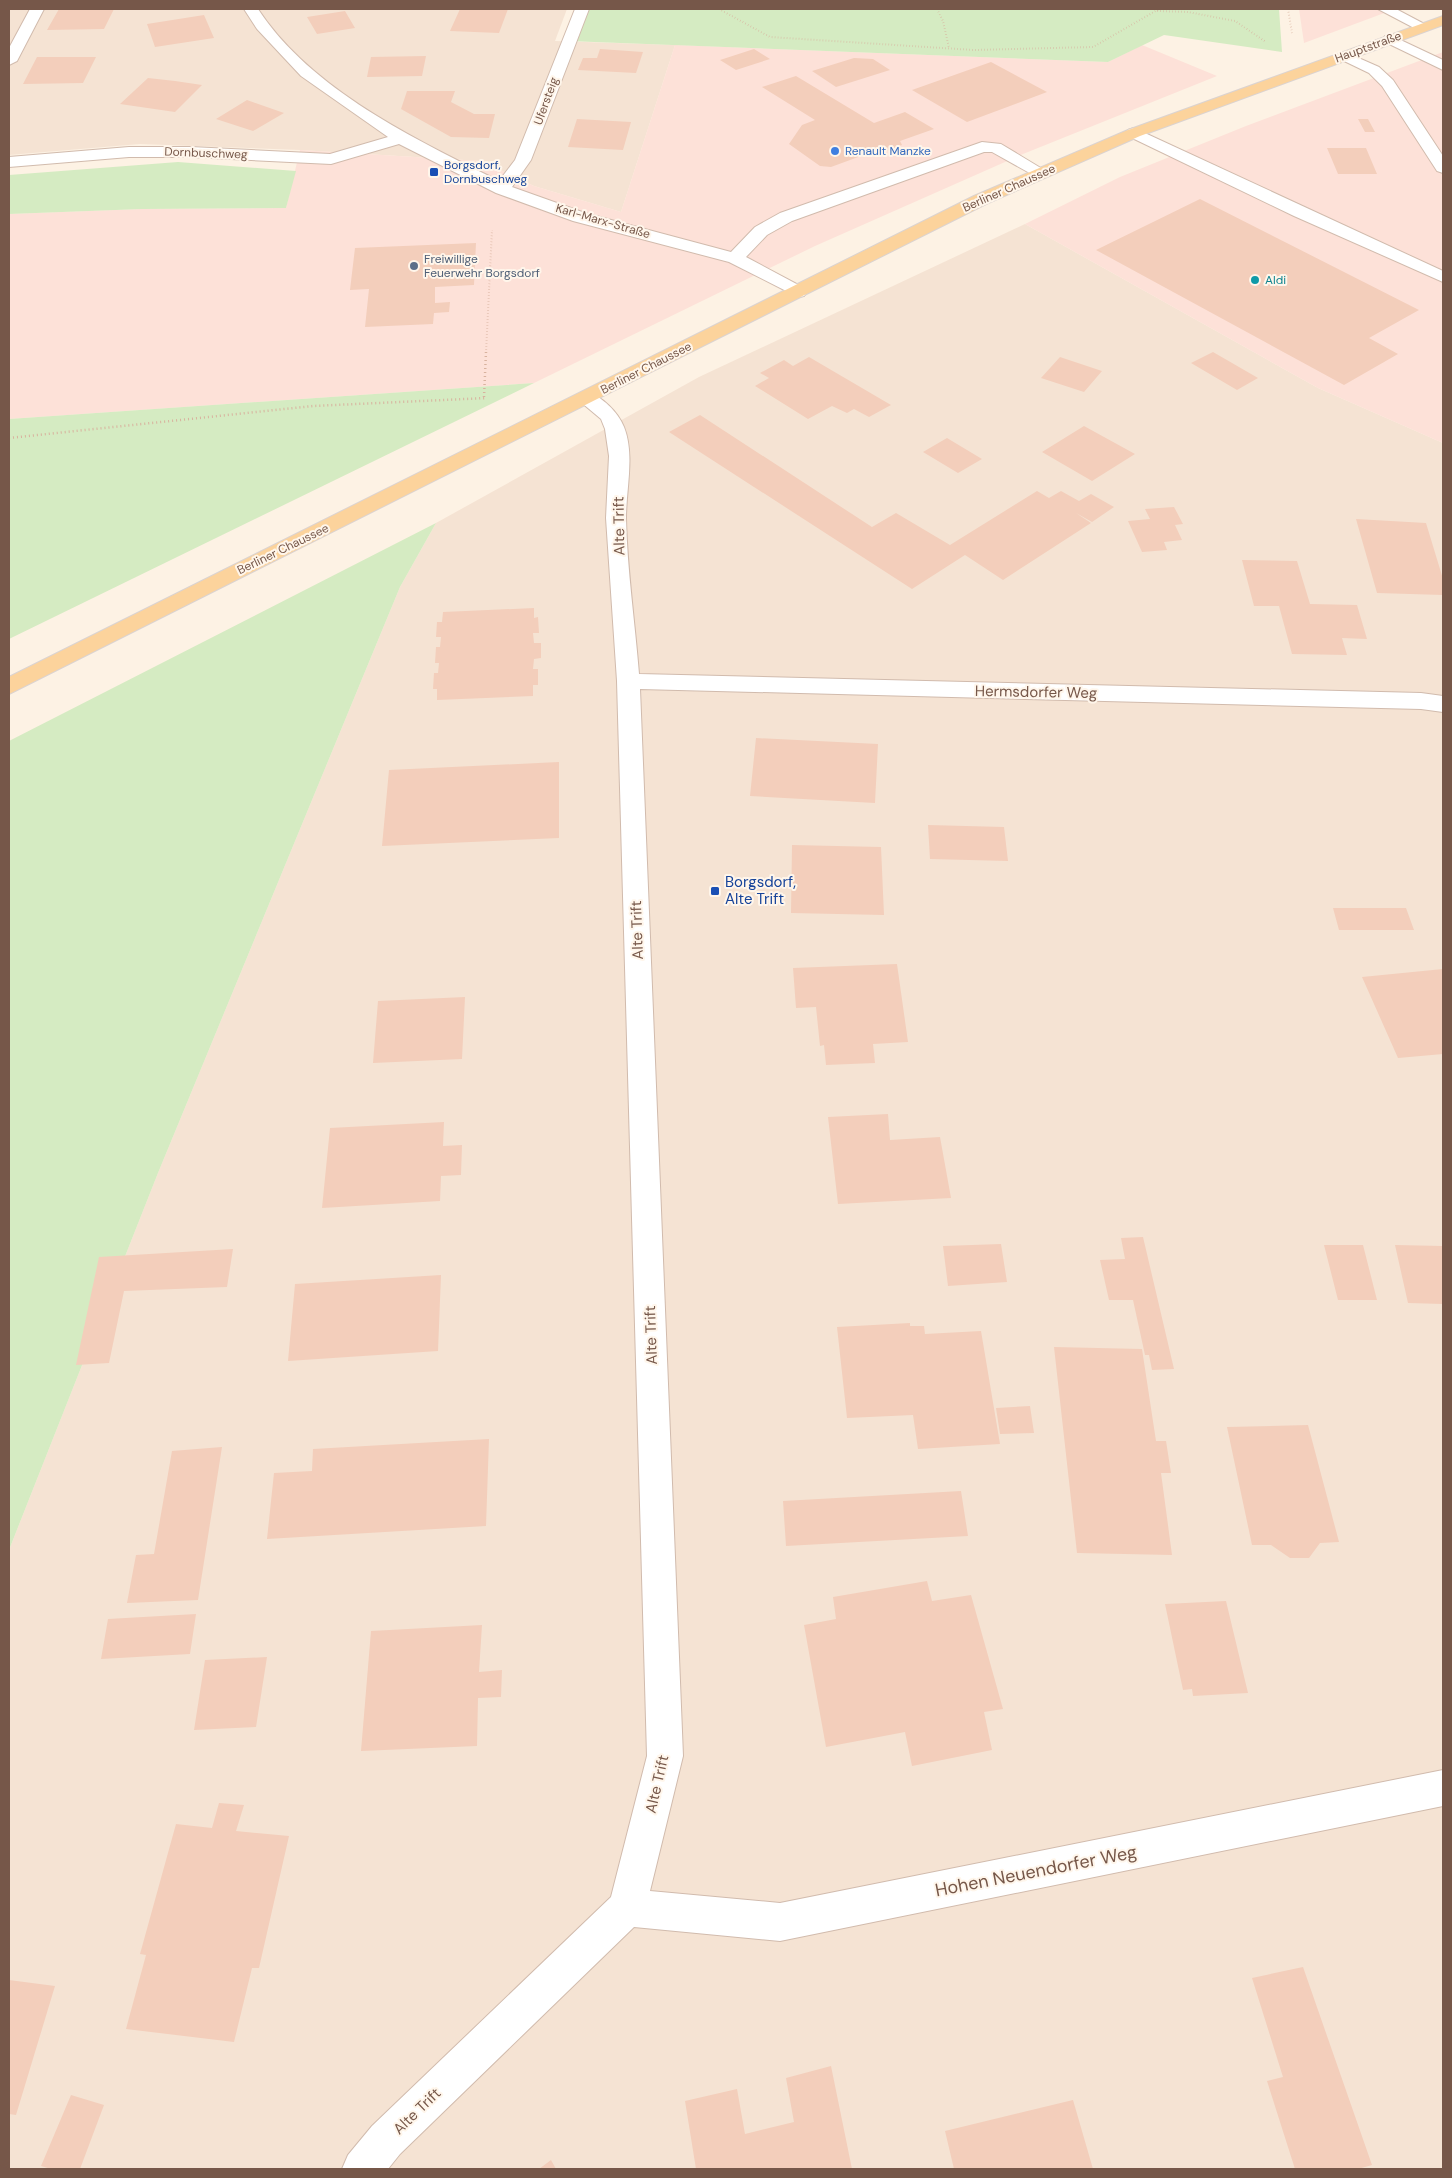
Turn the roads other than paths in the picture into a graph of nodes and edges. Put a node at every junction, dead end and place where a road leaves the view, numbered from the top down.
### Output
1 (37, 9) edge
2 (252, 9) edge
3 (582, 9) edge
4 (1385, 9) edge
5 (1443, 20) edge
6 (1423, 27) junction
7 (1390, 39) junction
8 (1345, 56) junction
9 (9, 62) edge
10 (1443, 66) edge
11 (1293, 75) joint
12 (1134, 133) junction
13 (400, 138) junction
14 (9, 162) edge
15 (1443, 168) edge
16 (1041, 173) junction
17 (502, 189) junction
18 (736, 258) junction
19 (1443, 277) edge
20 (798, 292) junction
21 (586, 398) junction
22 (628, 681) junction
23 (9, 686) edge
24 (1443, 704) edge
25 (1443, 1788) edge
26 (626, 1908) junction
27 (362, 2169) edge

1 - 9 street
2 - 13 street, Karl-Marx-Straße
3 - 17 street, Ufersteig
4 - 6 street
5 - 6 main road, Hauptstraße
6 - 7 main road, Hauptstraße
7 - 8 main road, Hauptstraße
7 - 10 street
8 - 11 main road, Hauptstraße
8 - 15 street
11 - 12 main road, Berliner Chaussee
12 - 16 main road, Berliner Chaussee
12 - 19 street
13 - 14 street, Dornbuschweg
13 - 17 street, Karl-Marx-Straße
16 - 18 street
16 - 20 main road, Berliner Chaussee
17 - 18 street, Karl-Marx-Straße
18 - 20 street, Karl-Marx-Straße
20 - 21 main road, Berliner Chaussee
21 - 22 street, Alte Trift
21 - 23 main road, Berliner Chaussee
22 - 24 street, Hermsdorfer Weg
22 - 26 street, Alte Trift
25 - 26 street, Hohen Neuendorfer Weg
26 - 27 street, Alte Trift

